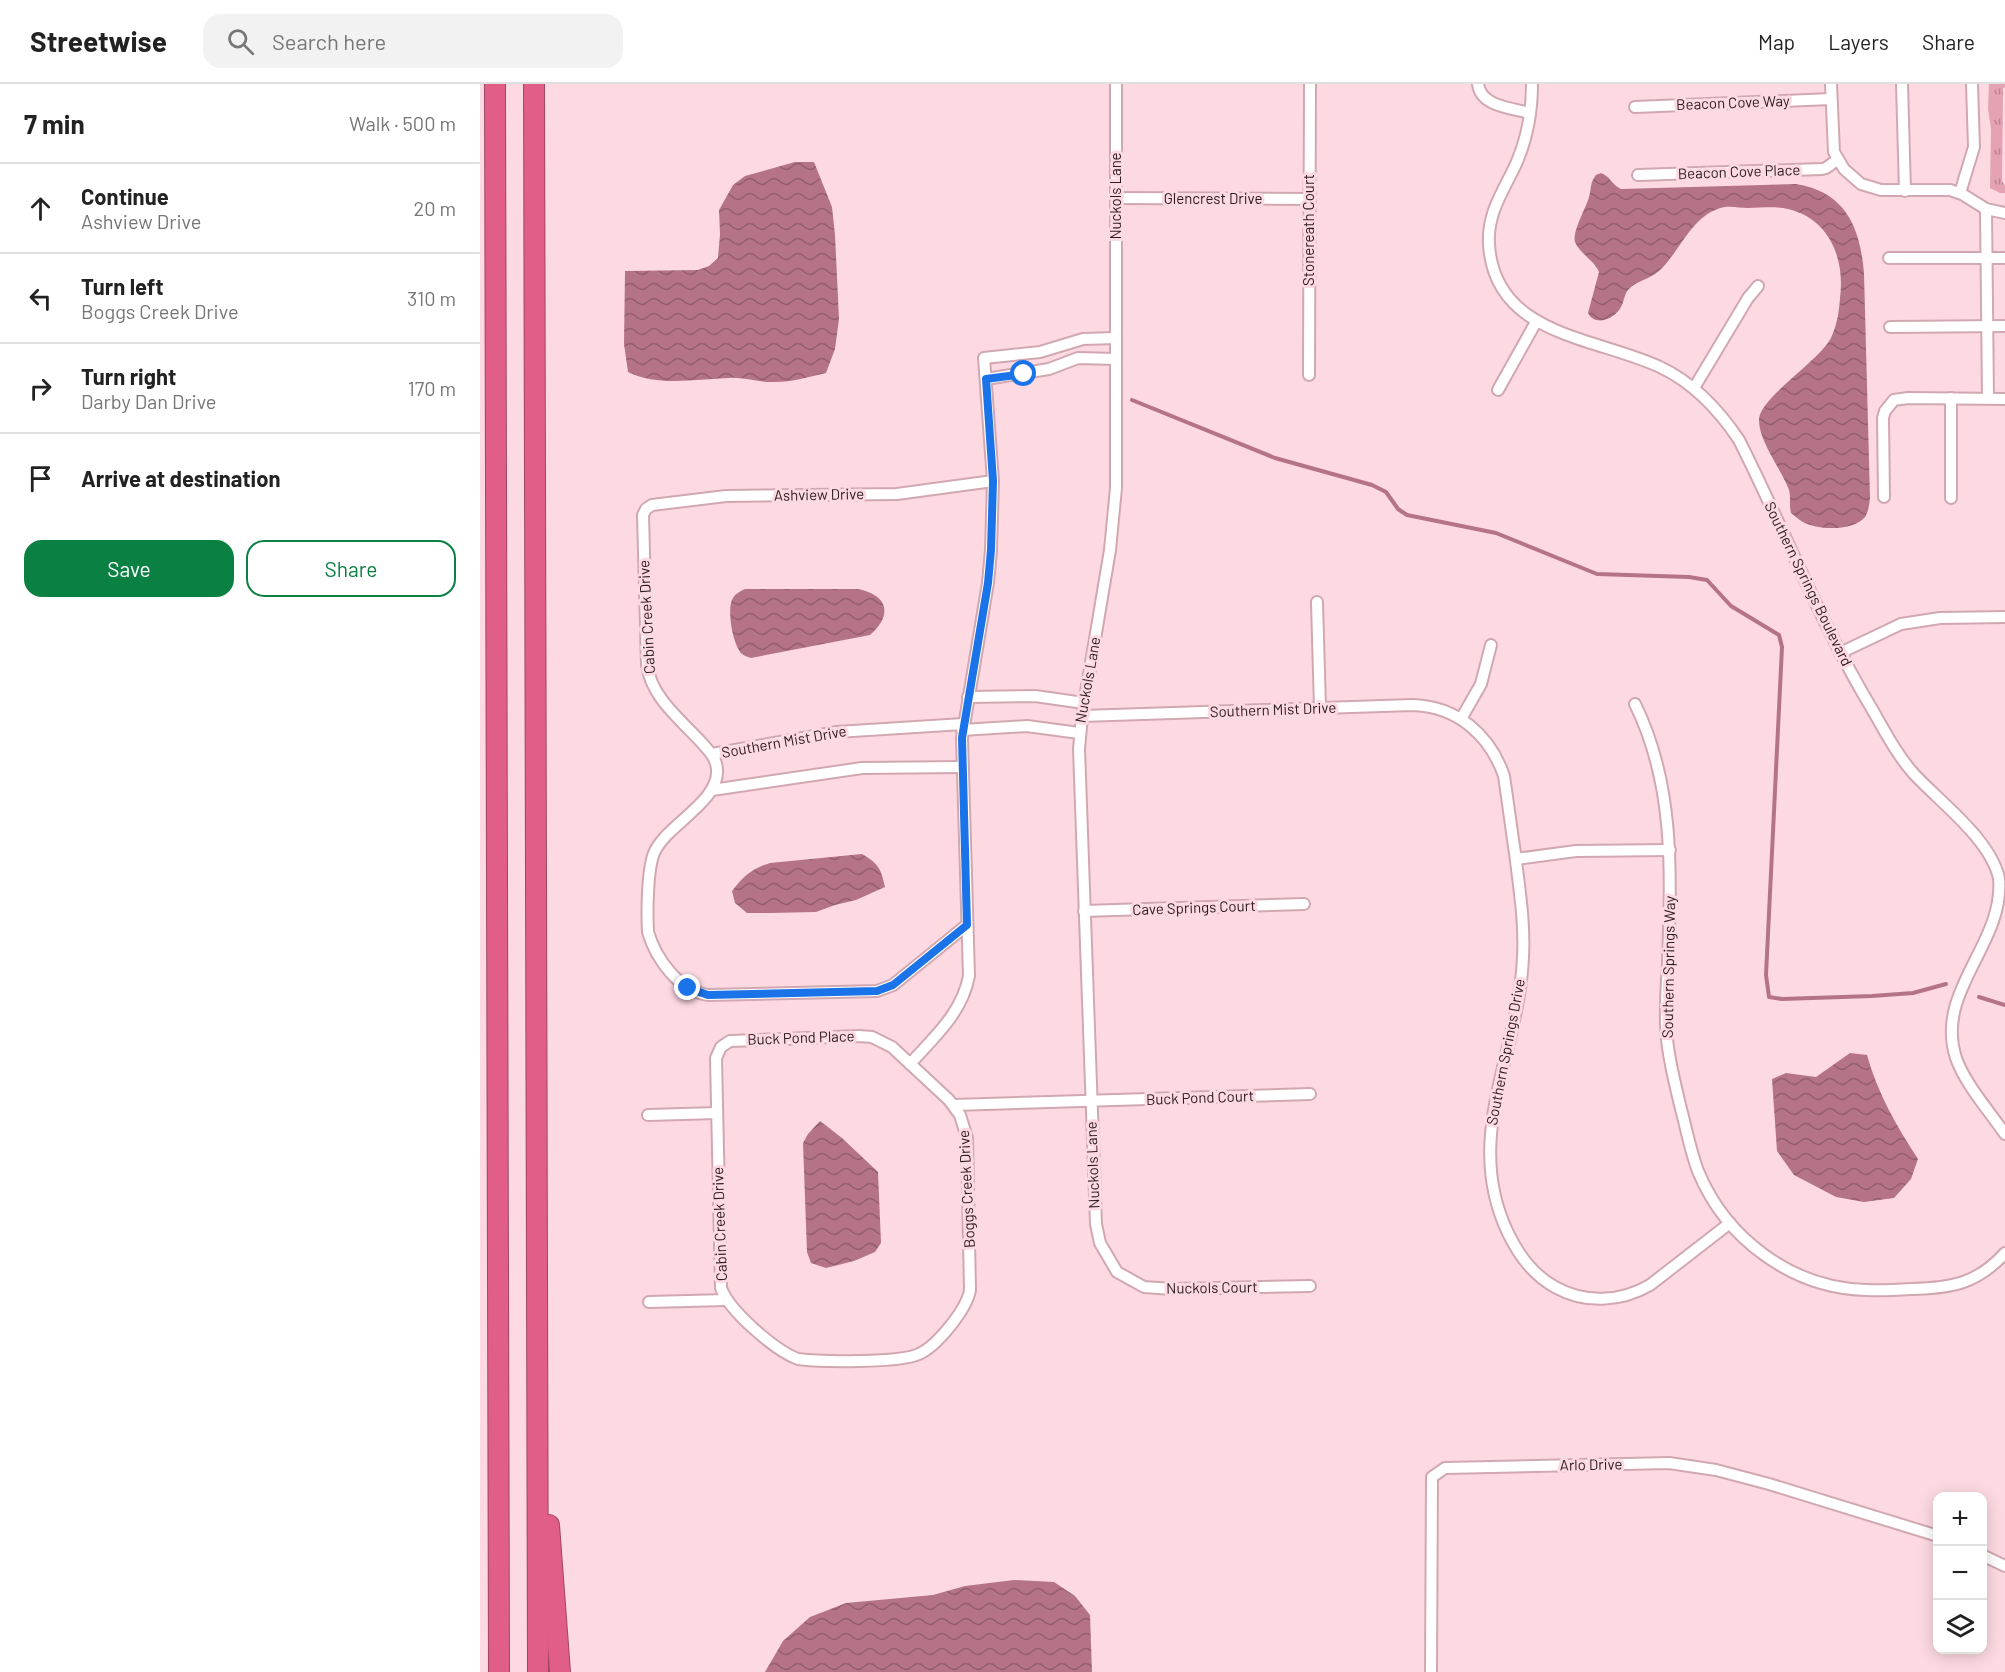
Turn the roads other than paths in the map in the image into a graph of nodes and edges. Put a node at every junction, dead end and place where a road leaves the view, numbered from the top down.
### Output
1 (495, 84) edge
2 (534, 84) edge
3 (1116, 84) edge
4 (1310, 84) edge
5 (1478, 84) edge
6 (1532, 84) edge
7 (1831, 84) edge
8 (1902, 84) edge
9 (1971, 84) edge
10 (1831, 99) junction
11 (1635, 106) dead end
12 (1530, 113) junction
13 (1837, 160) junction
14 (1638, 175) dead end
15 (1905, 190) junction
16 (1960, 193) junction
17 (1116, 198) junction
18 (1309, 199) junction
19 (1986, 209) junction
20 (2005, 213) edge
21 (1890, 258) dead end
22 (1986, 258) junction
23 (2005, 258) edge
24 (1758, 286) dead end
25 (1536, 322) junction
26 (1987, 326) junction
27 (2005, 326) edge
28 (1890, 327) dead end
29 (1116, 338) junction
30 (1116, 359) junction
31 (1309, 375) dead end
32 (986, 379) junction
33 (1694, 388) junction
34 (1498, 390) dead end
35 (1951, 398) junction
36 (1988, 399) junction
37 (2005, 399) edge
38 (993, 481) junction
39 (1884, 497) dead end
40 (1951, 498) dead end
41 (645, 509) joint
42 (1317, 602) dead end
43 (2005, 617) edge
44 (1491, 645) dead end
45 (1840, 653) junction
46 (968, 697) junction
47 (1084, 703) junction
48 (1635, 704) dead end
49 (1320, 708) junction
50 (1082, 716) junction
51 (1461, 719) junction
52 (963, 727) junction
53 (1079, 733) junction
54 (712, 754) junction
55 (963, 767) junction
56 (712, 790) junction
57 (1670, 850) junction
58 (1516, 859) junction
59 (1304, 904) dead end
60 (1084, 911) junction
61 (967, 925) junction
62 (722, 1047) joint
63 (910, 1064) junction
64 (1310, 1095) dead end
65 (1090, 1101) junction
66 (954, 1105) junction
67 (717, 1113) junction
68 (648, 1115) dead end
69 (2005, 1134) edge
70 (1730, 1223) junction
71 (2005, 1253) edge
72 (1117, 1272) joint
73 (1310, 1286) dead end
74 (726, 1300) junction
75 (649, 1302) dead end
76 (537, 1356) junction
77 (842, 1360) joint
78 (498, 1450) junction
79 (1933, 1534) edge
80 (1987, 1557) edge
81 (2005, 1566) edge
82 (488, 1672) edge
83 (499, 1672) edge
84 (537, 1672) edge
85 (560, 1672) edge
86 (1431, 1672) edge

1 - 78 highway
2 - 76 highway
3 - 17 street, Nuckols Lane
4 - 18 street, Stonereath Court
5 - 12 street
6 - 12 street, Southern Springs Boulevard
7 - 10 street
8 - 15 street
9 - 16 street
10 - 11 street, Beacon Cove Way
10 - 13 street
12 - 25 street, Southern Springs Boulevard
13 - 14 street, Beacon Cove Place
13 - 15 street
15 - 16 street
16 - 19 street
17 - 18 street, Glencrest Drive
17 - 29 street, Nuckols Lane
18 - 31 street, Stonereath Court
19 - 20 street
19 - 22 street
21 - 22 street
22 - 23 street
22 - 26 street
24 - 33 street
25 - 33 street, Southern Springs Boulevard
25 - 34 street
26 - 27 street
26 - 28 street
26 - 36 street
29 - 30 street, Nuckols Lane
29 - 32 street
30 - 32 street
30 - 47 street, Nuckols Lane
32 - 38 street
33 - 45 street, Southern Springs Boulevard
35 - 36 street
35 - 39 street
35 - 40 street
36 - 37 street
38 - 41 street, Ashview Drive
38 - 46 street
41 - 54 street, Cabin Creek Drive
42 - 49 street
43 - 45 street
44 - 51 street
45 - 69 street, Southern Springs Boulevard
46 - 47 street
46 - 52 street
47 - 50 street, Nuckols Lane
48 - 57 street, Southern Springs Way
49 - 50 street, Southern Mist Drive
49 - 51 street, Southern Mist Drive
50 - 53 street, Nuckols Lane
51 - 58 street, Southern Springs Drive
52 - 53 street, Southern Mist Drive
52 - 54 street, Southern Mist Drive
52 - 55 street
53 - 60 street, Nuckols Lane
54 - 56 street
55 - 56 street
55 - 61 street
56 - 61 street
57 - 58 street
57 - 70 street, Southern Springs Way
58 - 70 street, Southern Springs Drive
59 - 60 street, Cave Springs Court
60 - 65 street, Nuckols Lane
61 - 63 street
62 - 63 street, Buck Pond Place
62 - 67 street, Cabin Creek Drive
63 - 66 street, Boggs Creek Drive
64 - 65 street, Buck Pond Court
65 - 66 street, Buck Pond Court
65 - 72 street, Nuckols Lane
66 - 77 street, Boggs Creek Drive
67 - 68 street
67 - 74 street, Cabin Creek Drive
70 - 71 street
72 - 73 street, Nuckols Court
74 - 75 street
74 - 77 street, Cabin Creek Drive
76 - 84 highway
76 - 85 highway
78 - 82 highway
78 - 83 highway
79 - 86 street, Arlo Drive
80 - 81 street

